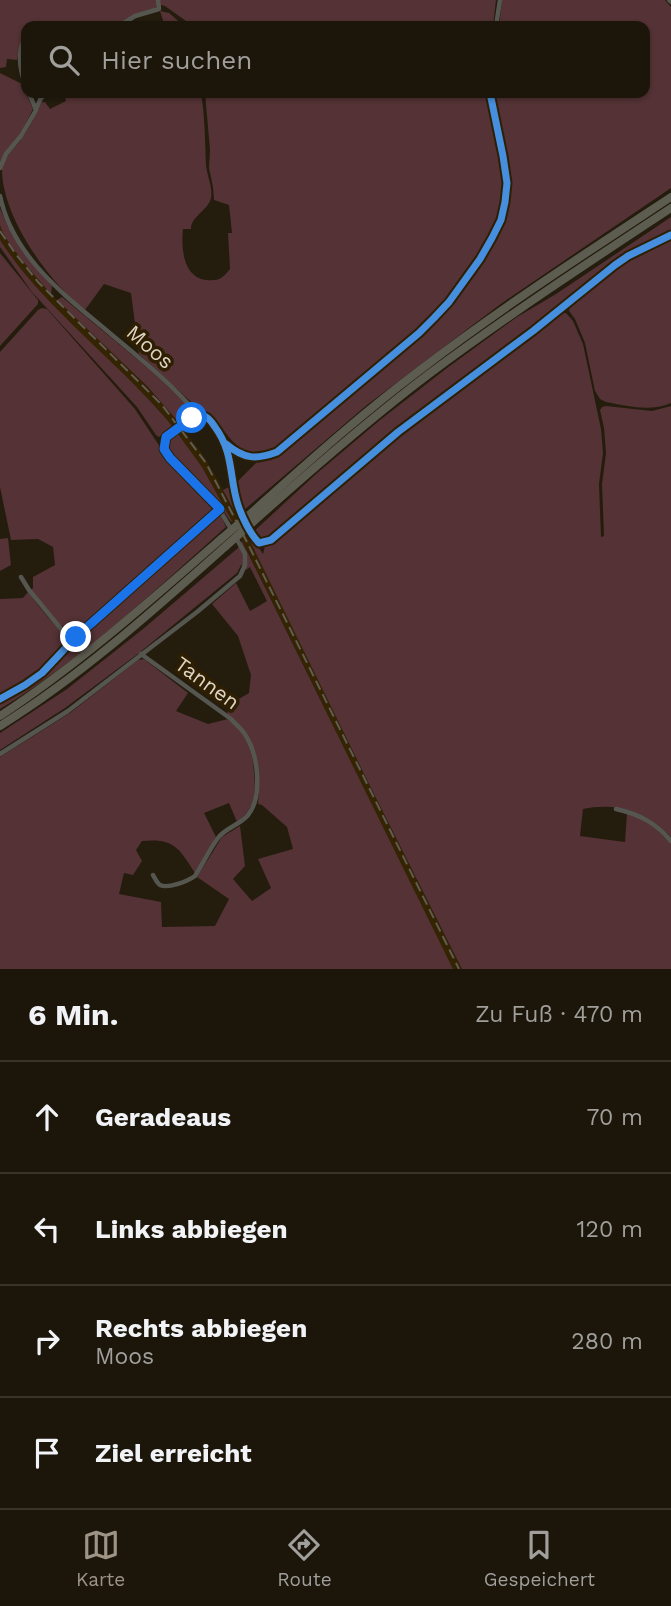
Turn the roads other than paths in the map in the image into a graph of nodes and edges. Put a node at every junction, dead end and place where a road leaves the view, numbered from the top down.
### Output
1 (158, 0) edge
2 (500, 0) edge
3 (127, 21) edge
4 (497, 21) edge
5 (21, 51) edge
6 (21, 73) edge
7 (31, 98) edge
8 (41, 98) edge
9 (492, 98) edge
10 (36, 110) junction
11 (0, 168) edge
12 (0, 196) edge
13 (671, 197) edge
14 (671, 208) edge
15 (198, 415) junction
16 (220, 509) junction
17 (251, 518) junction
18 (223, 542) junction
19 (21, 577) dead end
20 (141, 654) junction
21 (0, 716) edge
22 (0, 726) edge
23 (0, 754) edge
24 (616, 809) dead end
25 (671, 841) edge
26 (153, 875) dead end

1 - 3 street
2 - 4 street
5 - 6 street
7 - 10 street
8 - 10 street
9 - 15 street, Moos
10 - 11 street
12 - 15 street, Moos
13 - 17 highway
14 - 17 highway
15 - 16 street, bridge
16 - 19 street
16 - 20 street
17 - 18 highway, bridge
18 - 21 highway
18 - 22 highway
20 - 23 street
20 - 26 street, Tannen
24 - 25 street

